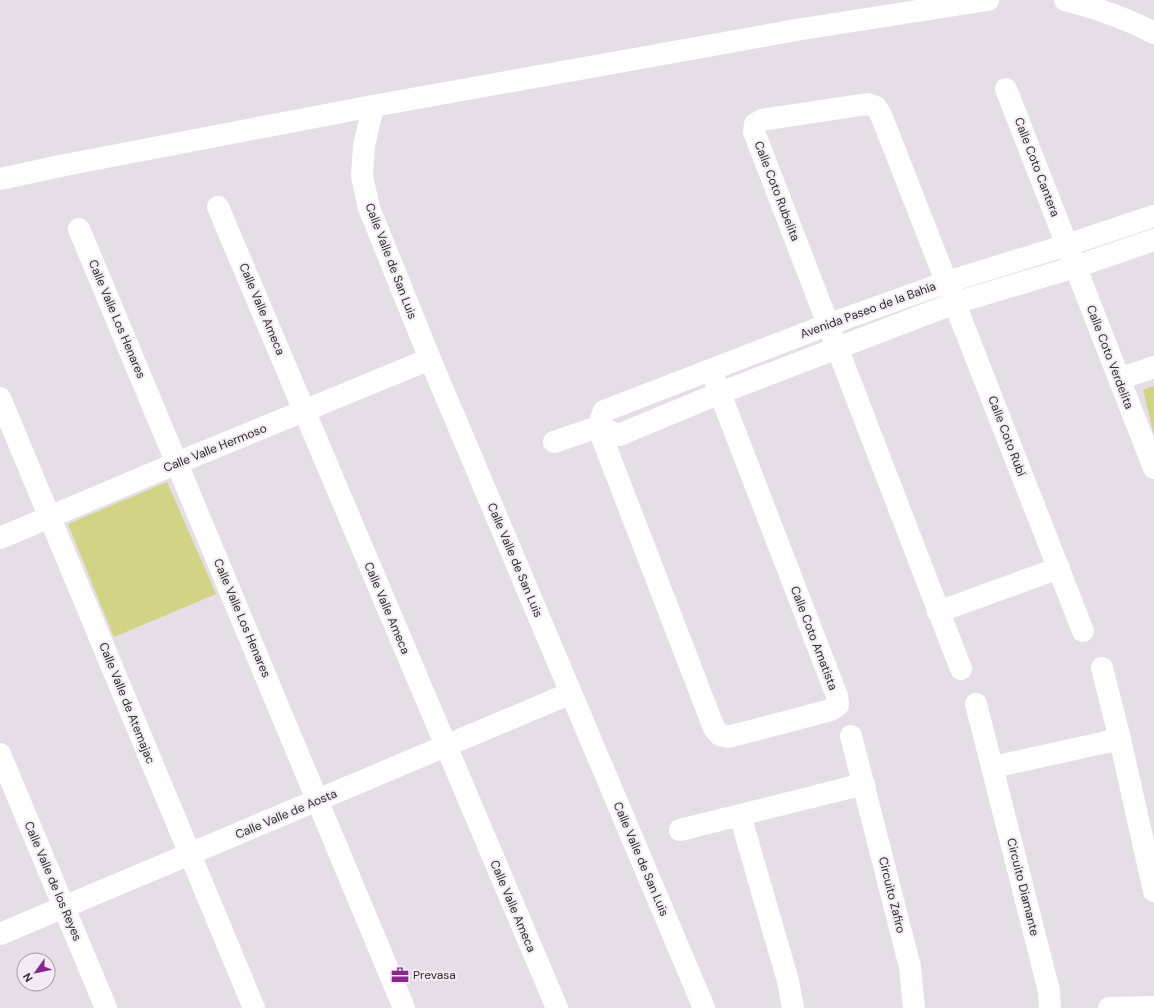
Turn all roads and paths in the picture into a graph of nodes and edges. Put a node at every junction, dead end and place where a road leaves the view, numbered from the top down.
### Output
1 (988, 0) edge
2 (1065, 0) edge
3 (1154, 33) edge
4 (1006, 89) dead end
5 (373, 106) junction
6 (0, 179) edge
7 (218, 207) dead end
8 (1154, 216) edge
9 (79, 229) dead end
10 (1154, 240) edge
11 (1067, 245) junction
12 (1075, 267) junction
13 (947, 282) junction
14 (956, 303) junction
15 (827, 325) junction
16 (836, 347) junction
17 (430, 359) junction
18 (1154, 367) edge
19 (711, 370) junction
20 (1119, 379) junction
21 (720, 393) junction
22 (0, 398) edge
23 (305, 411) junction
24 (598, 427) junction
25 (554, 442) dead end
26 (177, 463) junction
27 (1154, 468) edge
28 (50, 516) junction
29 (0, 538) edge
30 (1059, 568) junction
31 (938, 612) junction
32 (1083, 631) dead end
33 (1102, 668) dead end
34 (961, 669) dead end
35 (571, 693) junction
36 (976, 704) dead end
37 (851, 736) dead end
38 (1120, 739) junction
39 (445, 746) junction
40 (0, 754) edge
41 (993, 767) junction
42 (864, 784) junction
43 (318, 801) junction
44 (740, 815) junction
45 (680, 830) dead end
46 (190, 855) junction
47 (1154, 891) edge
48 (64, 907) junction
49 (0, 934) edge
50 (1154, 1007) edge
51 (106, 1008) edge
52 (254, 1008) edge
53 (404, 1008) edge
54 (557, 1008) edge
55 (704, 1008) edge
56 (793, 1008) edge
57 (914, 1008) edge
58 (1050, 1008) edge
59 (1109, 1008) edge

1 - 5 street
2 - 3 street
4 - 11 street, Calle Coto Cantera
5 - 6 street
5 - 17 street, Calle Valle de San Luis
7 - 23 street, Calle Valle Ameca
8 - 11 street, Avenida Paseo de la Bahía
9 - 26 street, Calle Valle Los Henares
10 - 12 street, Avenida Paseo de la Bahía
11 - 12 street, Calle Coto Verdelita
11 - 13 street, Avenida Paseo de la Bahía
12 - 14 street, Avenida Paseo de la Bahía
12 - 20 street, Calle Coto Verdelita
13 - 14 street, Calle Coto Rubí
13 - 15 street, Avenida Paseo de la Bahía
13 - 15 street, Calle Coto Rubelita
14 - 16 street, Avenida Paseo de la Bahía
14 - 30 street, Calle Coto Rubí
15 - 16 street
15 - 19 street, Avenida Paseo de la Bahía
16 - 21 street, Avenida Paseo de la Bahía
16 - 31 street
17 - 23 street, Calle Valle Hermoso
17 - 35 street, Calle Valle de San Luis
18 - 20 street
19 - 21 street, Calle Coto Amatista
19 - 24 street, Avenida Paseo de la Bahía
20 - 27 street, Calle Coto Verdelita
21 - 24 street, Avenida Paseo de la Bahía
21 - 24 street, Calle Coto Amatista
22 - 28 street, Calle Valle de Atemajac
23 - 26 street, Calle Valle Hermoso
23 - 39 street, Calle Valle Ameca
24 - 25 street
26 - 28 street, Calle Valle Hermoso
26 - 43 street, Calle Valle Los Henares
28 - 29 street, Calle Valle Hermoso
28 - 46 street, Calle Valle de Atemajac
30 - 31 street
30 - 32 street, Calle Coto Rubí
31 - 34 street
33 - 38 street
35 - 39 street, Calle Valle de Aosta
35 - 55 street, Calle Valle de San Luis
36 - 41 street, Circuito Diamante
37 - 42 street, Circuito Zafiro
38 - 41 street
38 - 47 street
39 - 43 street, Calle Valle de Aosta
39 - 54 street, Calle Valle Ameca
40 - 48 street, Calle Valle de los Reyes
41 - 58 street, Circuito Diamante
42 - 44 street
42 - 57 street, Circuito Zafiro
43 - 46 street, Calle Valle de Aosta
43 - 53 street, Calle Valle Los Henares
44 - 45 street
44 - 56 street
46 - 48 street, Calle Valle de Aosta
46 - 52 street, Calle Valle de Atemajac
48 - 49 street, Calle Valle de Aosta
48 - 51 street, Calle Valle de los Reyes
50 - 59 street

